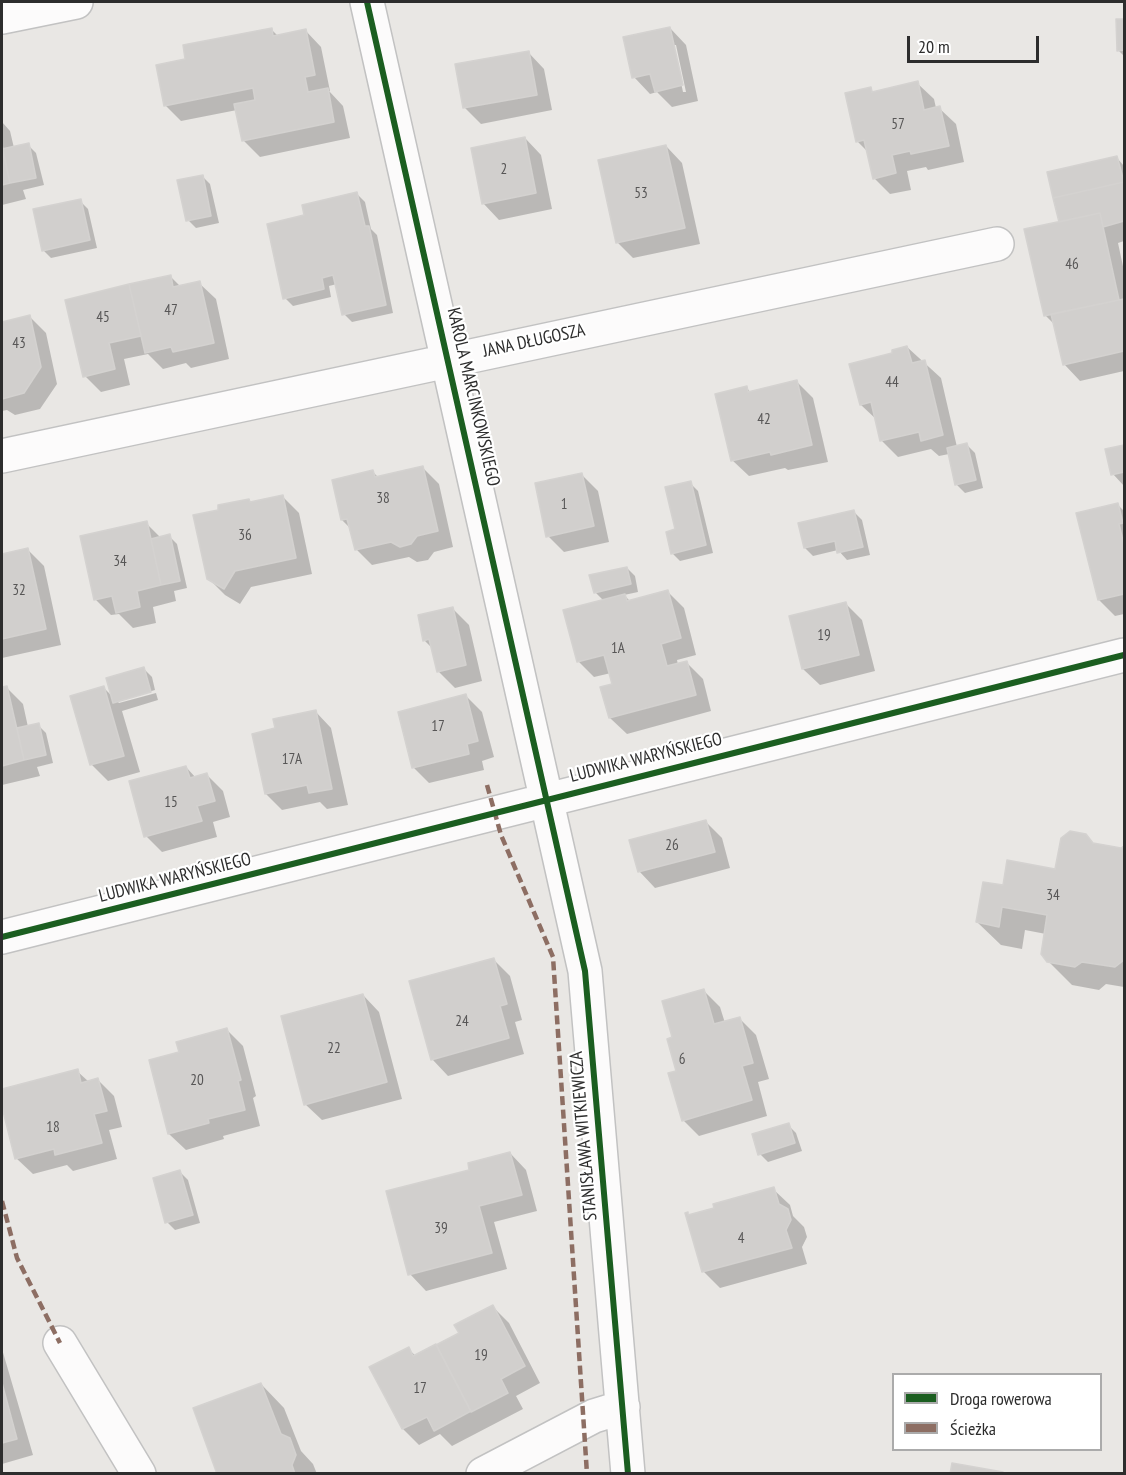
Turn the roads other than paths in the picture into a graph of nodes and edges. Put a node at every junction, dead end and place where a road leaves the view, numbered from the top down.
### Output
1 (76, 2) edge
2 (367, 2) edge
3 (2, 17) edge
4 (997, 244) dead end
5 (449, 359) junction
6 (2, 456) edge
7 (1125, 655) edge
8 (547, 799) junction
9 (2, 937) edge
10 (60, 1343) dead end
11 (623, 1407) junction
12 (139, 1473) edge
13 (483, 1473) edge
14 (628, 1473) edge

1 - 3 street
2 - 5 street, KAROLA MARCINKOWSKIEGO
4 - 5 street, JANA DŁUGOSZA
5 - 6 street, JANA DŁUGOSZA
5 - 8 street, KAROLA MARCINKOWSKIEGO
7 - 8 street, LUDWIKA WARYŃSKIEGO
8 - 9 street, LUDWIKA WARYŃSKIEGO
8 - 11 street, STANISŁAWA WITKIEWICZA
10 - 12 street
11 - 13 street
11 - 14 street, STANISŁAWA WITKIEWICZA

